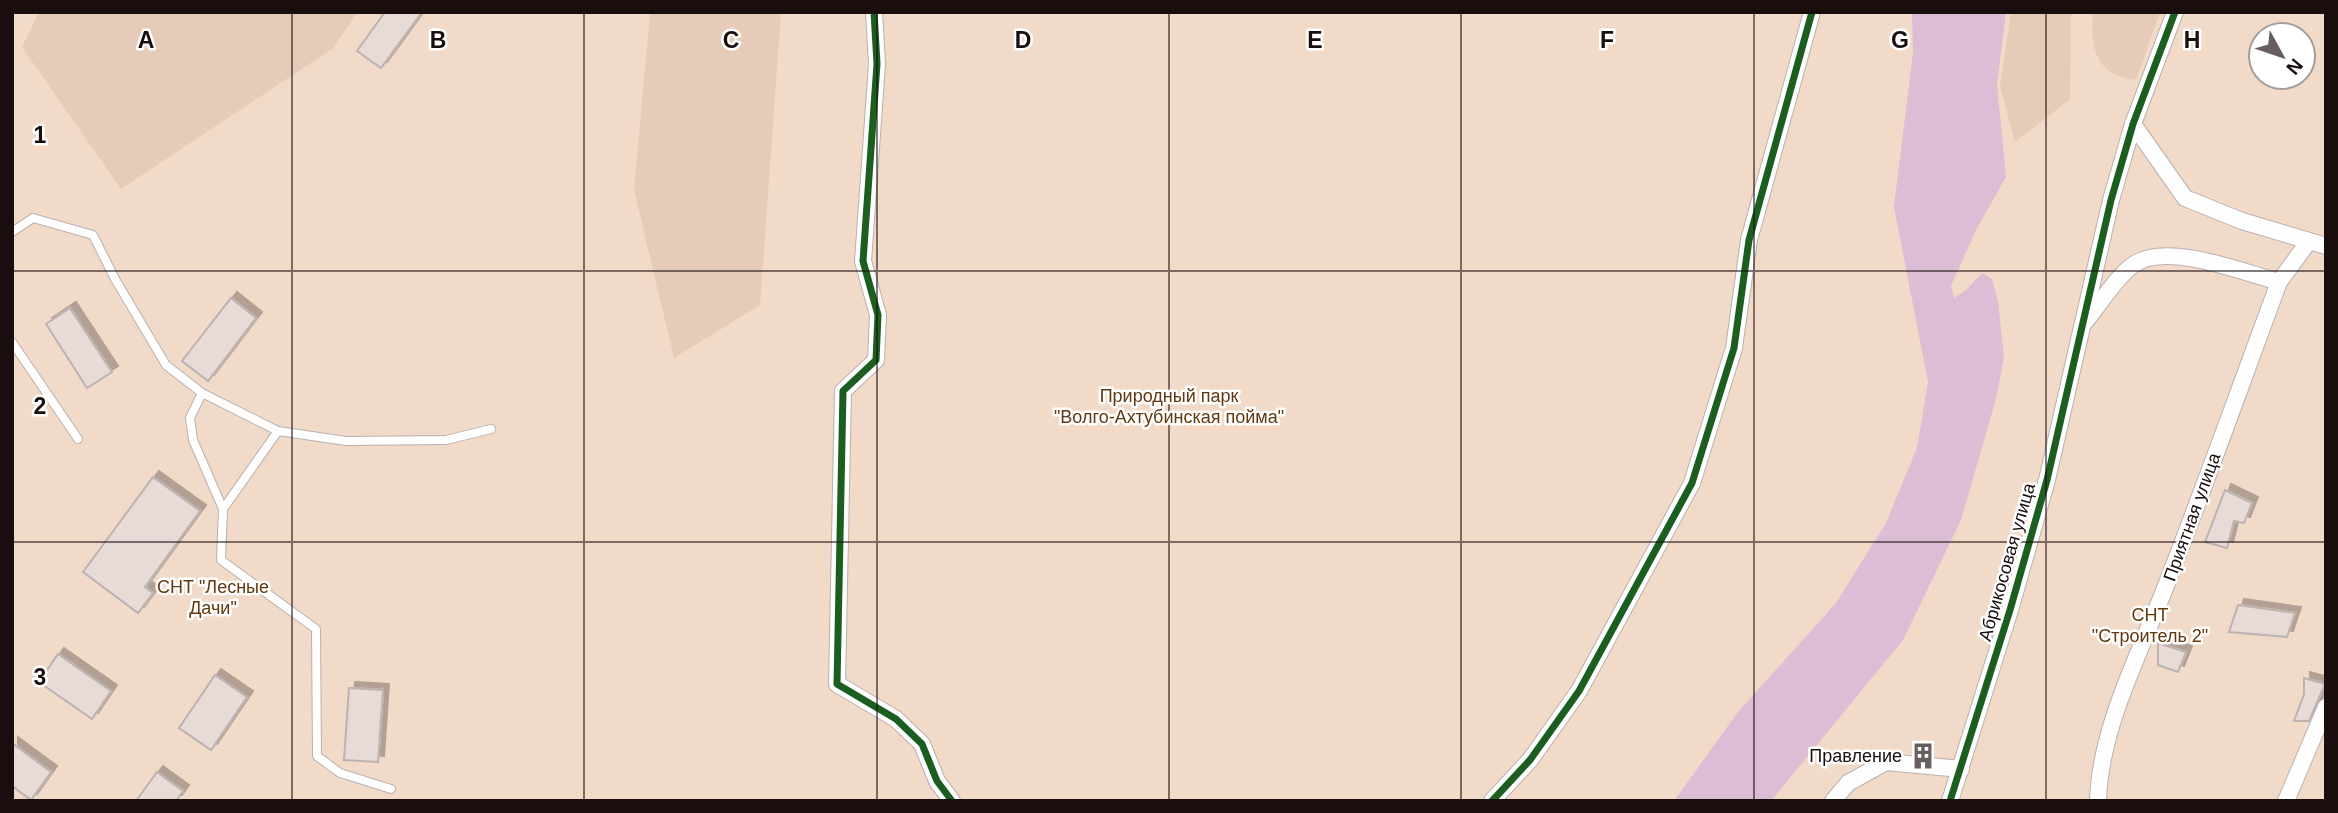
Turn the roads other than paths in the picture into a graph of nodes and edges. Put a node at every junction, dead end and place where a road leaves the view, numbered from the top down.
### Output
1 (874, 12) edge
2 (1812, 12) edge
3 (2175, 12) edge
4 (2133, 124) junction
5 (12, 232) edge
6 (2309, 242) junction
7 (2326, 246) edge
8 (2279, 282) junction
9 (2080, 328) junction
10 (12, 342) edge
11 (202, 393) junction
12 (491, 429) dead end
13 (278, 431) junction
14 (78, 439) dead end
15 (223, 509) junction
16 (2326, 706) edge
17 (1961, 769) junction
18 (391, 789) dead end
19 (952, 801) edge
20 (1492, 801) edge
21 (1833, 801) edge
22 (1950, 801) edge
23 (2098, 801) edge
24 (2286, 801) edge

1 - 19 street
2 - 20 street
3 - 4 street, Абрикосовая улица
4 - 6 street
4 - 9 street, Абрикосовая улица
5 - 11 lane
6 - 7 street
6 - 8 street, Приятная улица
8 - 9 street
8 - 23 street, Приятная улица
9 - 17 street, Абрикосовая улица
10 - 14 lane
11 - 13 lane
11 - 15 lane
12 - 13 lane
13 - 15 lane
15 - 18 lane
16 - 24 street
17 - 21 street
17 - 22 street, Абрикосовая улица

